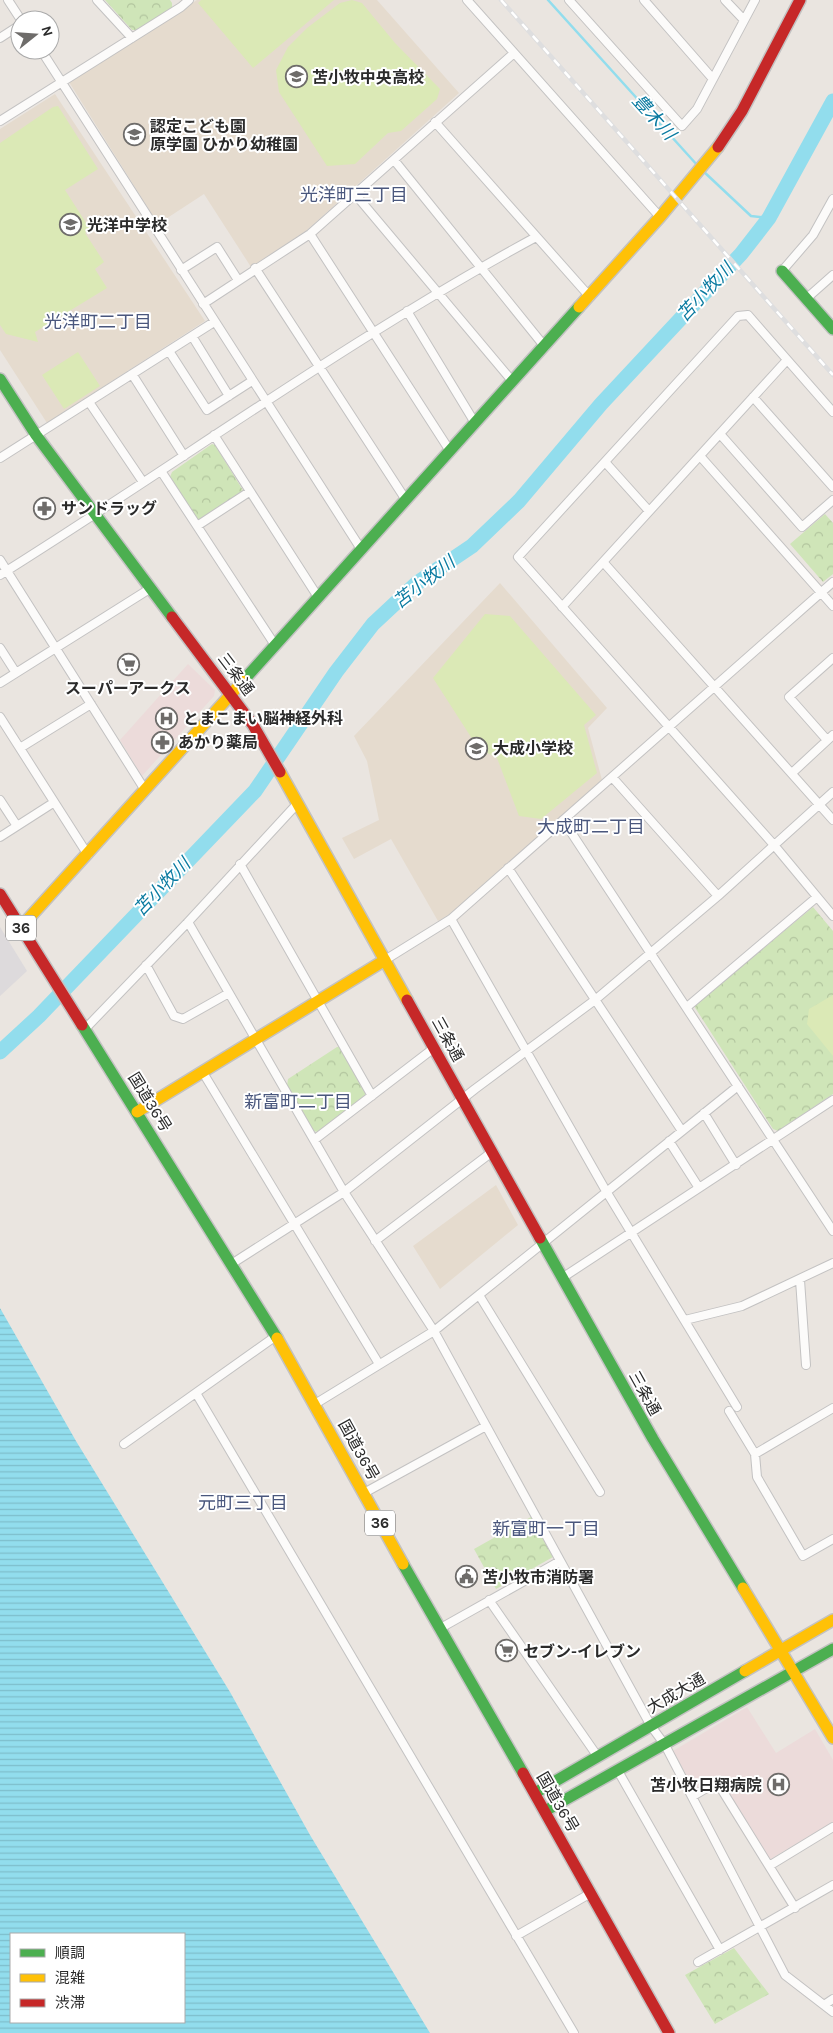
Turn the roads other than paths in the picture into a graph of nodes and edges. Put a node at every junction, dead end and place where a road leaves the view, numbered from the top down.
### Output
1 (97, 0) edge
2 (175, 0) edge
3 (189, 0) edge
4 (467, 0) edge
5 (569, 0) edge
6 (644, 0) edge
7 (726, 0) edge
8 (755, 0) edge
9 (797, 1) edge
10 (182, 7) junction
11 (744, 20) junction
12 (132, 38) junction
13 (514, 54) junction
14 (47, 60) edge
15 (714, 79) junction
16 (62, 83) junction
17 (0, 121) edge
18 (435, 122) junction
19 (394, 160) junction
20 (356, 194) junction
21 (833, 199) edge
22 (660, 217) junction
23 (310, 234) junction
24 (536, 237) junction
25 (255, 268) junction
26 (480, 268) junction
27 (181, 270) junction
28 (782, 271) joint
29 (833, 275) edge
30 (238, 280) junction
31 (437, 293) junction
32 (590, 297) junction
33 (806, 298) junction
34 (202, 304) junction
35 (408, 311) junction
36 (214, 322) junction
37 (833, 329) edge
38 (373, 332) junction
39 (192, 336) junction
40 (545, 347) junction
41 (169, 350) junction
42 (787, 360) junction
43 (320, 367) junction
44 (132, 374) junction
45 (0, 379) edge
46 (252, 381) junction
47 (513, 382) junction
48 (230, 396) junction
49 (753, 397) junction
50 (89, 402) junction
51 (266, 402) junction
52 (833, 412) edge
53 (475, 423) junction
54 (720, 434) junction
55 (36, 435) junction
56 (214, 436) junction
57 (450, 451) junction
58 (184, 456) junction
59 (700, 456) junction
60 (0, 458) edge
61 (605, 462) junction
62 (161, 471) junction
63 (143, 482) junction
64 (833, 487) edge
65 (250, 492) junction
66 (406, 500) junction
67 (833, 500) edge
68 (649, 511) junction
69 (95, 514) junction
70 (197, 526) junction
71 (360, 549) junction
72 (0, 560) edge
73 (604, 563) junction
74 (3, 573) edge
75 (833, 582) edge
76 (151, 588) junction
77 (821, 593) junction
78 (318, 597) junction
79 (562, 606) junction
80 (833, 606) edge
81 (275, 645) junction
82 (0, 648) edge
83 (56, 649) junction
84 (833, 658) edge
85 (16, 673) junction
86 (0, 683) edge
87 (715, 686) junction
88 (232, 694) junction
89 (91, 704) junction
90 (0, 717) edge
91 (669, 728) junction
92 (830, 738) edge
93 (20, 748) junction
94 (792, 773) junction
95 (612, 777) junction
96 (145, 790) junction
97 (833, 792) edge
98 (0, 800) edge
99 (53, 803) junction
100 (297, 804) junction
101 (819, 804) junction
102 (563, 820) junction
103 (833, 820) edge
104 (16, 826) junction
105 (0, 836) edge
106 (774, 845) junction
107 (88, 855) junction
108 (240, 864) junction
109 (508, 868) junction
110 (0, 894) edge
111 (718, 896) junction
112 (817, 897) junction
113 (833, 916) edge
114 (451, 919) junction
115 (188, 922) junction
116 (21, 927) junction
117 (652, 954) junction
118 (385, 960) junction
119 (146, 966) junction
120 (229, 992) junction
121 (319, 1000) junction
122 (595, 1000) junction
123 (687, 1007) junction
124 (82, 1024) junction
125 (256, 1039) junction
126 (434, 1048) junction
127 (527, 1051) junction
128 (202, 1071) junction
129 (738, 1086) junction
130 (372, 1096) junction
131 (462, 1099) junction
132 (833, 1100) edge
133 (137, 1112) junction
134 (704, 1113) junction
135 (682, 1131) junction
136 (774, 1139) junction
137 (314, 1140) junction
138 (669, 1141) junction
139 (492, 1152) junction
140 (736, 1165) junction
141 (699, 1188) junction
142 (606, 1191) junction
143 (344, 1192) junction
144 (294, 1224) junction
145 (833, 1231) edge
146 (631, 1232) junction
147 (375, 1241) junction
148 (542, 1243) junction
149 (833, 1263) edge
150 (233, 1264) junction
151 (562, 1278) junction
152 (800, 1280) junction
153 (479, 1295) junction
154 (685, 1320) junction
155 (434, 1331) junction
156 (276, 1336) junction
157 (379, 1364) junction
158 (806, 1365) dead end
159 (196, 1393) junction
160 (315, 1404) junction
161 (737, 1407) dead end
162 (833, 1408) edge
163 (729, 1411) dead end
164 (486, 1426) junction
165 (124, 1444) dead end
166 (755, 1454) junction
167 (600, 1492) dead end
168 (364, 1493) junction
169 (833, 1539) edge
170 (560, 1561) junction
171 (489, 1600) junction
172 (833, 1620) edge
173 (439, 1629) junction
174 (833, 1648) edge
175 (781, 1651) junction
176 (793, 1672) junction
177 (651, 1726) junction
178 (832, 1734) edge
179 (665, 1745) junction
180 (598, 1757) junction
181 (618, 1771) junction
182 (535, 1793) junction
183 (693, 1796) junction
184 (545, 1811) junction
185 (833, 1827) edge
186 (769, 1866) junction
187 (833, 1886) edge
188 (591, 1892) junction
189 (794, 1908) junction
190 (761, 1928) junction
191 (516, 1936) junction
192 (720, 1950) junction
193 (698, 1962) dead end
194 (833, 1999) edge
195 (824, 2005) junction
196 (833, 2012) edge
197 (574, 2033) edge
198 (669, 2033) edge

1 - 12 street
2 - 10 street
3 - 10 street
4 - 13 street
5 - 15 street
6 - 15 street
7 - 11 street
8 - 11 street
9 - 22 main road
10 - 12 street
11 - 15 street
12 - 16 street
13 - 18 street
13 - 22 street
14 - 16 street
16 - 17 street
16 - 27 street
18 - 19 street
18 - 24 street
19 - 20 street
19 - 26 street
20 - 23 street
20 - 31 street
21 - 28 street
22 - 32 main road
23 - 25 street
23 - 38 street
24 - 26 street
24 - 32 street
25 - 30 street
25 - 43 street
26 - 31 street
26 - 40 street
27 - 30 street
27 - 34 street
28 - 33 main road
29 - 33 street
30 - 34 street
31 - 35 street
31 - 47 street
32 - 40 main road
33 - 37 main road
34 - 36 street
35 - 38 street
35 - 53 street
36 - 39 street
36 - 46 street
38 - 43 street
38 - 57 street
39 - 41 street
39 - 48 street
40 - 47 main road
41 - 44 street
41 - 48 street
42 - 49 street
42 - 52 street
42 - 61 street
43 - 51 street
43 - 66 street
44 - 50 street
44 - 58 street
45 - 55 main road, 三条通
46 - 48 street
46 - 51 street
47 - 53 main road
49 - 54 street
49 - 64 street
50 - 55 street
50 - 63 street
51 - 56 street
51 - 71 street
53 - 57 main road
54 - 59 street
54 - 67 street
55 - 60 street
55 - 69 main road, 三条通
56 - 58 street
56 - 65 street
57 - 66 main road
58 - 62 street
59 - 68 street
59 - 77 street
61 - 68 street
61 - 79 street
62 - 63 street
62 - 70 street
63 - 69 street
65 - 70 street
65 - 78 street
66 - 71 main road
68 - 73 street
69 - 74 street
69 - 76 main road, 三条通
70 - 81 street
71 - 78 main road
72 - 74 street
73 - 79 street
73 - 87 street
74 - 83 street
75 - 77 street
76 - 83 street
76 - 88 main road, 三条通
77 - 80 street
77 - 87 street
78 - 81 main road
79 - 91 street
81 - 88 main road
82 - 85 street
83 - 85 street
83 - 89 street
84 - 92 street
85 - 86 street
87 - 91 street
87 - 94 street
88 - 96 main road
88 - 100 main road, 三条通
89 - 93 street
89 - 96 street
90 - 93 street
91 - 95 street
91 - 106 street
92 - 94 street
93 - 99 street
94 - 101 street
95 - 102 street
95 - 111 street
96 - 107 main road
97 - 101 street
98 - 104 street
99 - 104 street
99 - 107 street
100 - 108 street
100 - 118 main road, 三条通
101 - 103 street
101 - 106 street
102 - 109 street
102 - 117 street
104 - 105 street
106 - 111 street
106 - 112 street
107 - 116 main road
108 - 115 street
108 - 121 street
109 - 114 street
109 - 122 street
110 - 116 main road, 国道36号 / 36
111 - 117 street
112 - 113 street
112 - 123 street
114 - 118 street
114 - 127 street
115 - 119 street
115 - 120 street
116 - 124 main road, 国道36号 / 36
117 - 122 street
117 - 123 street
118 - 121 main road
118 - 126 main road, 三条通
119 - 120 street
119 - 124 street
120 - 125 street
121 - 125 main road
121 - 130 street
122 - 127 street
122 - 135 street
123 - 129 street
124 - 133 main road, 国道36号 / 36
125 - 128 main road
125 - 137 street
126 - 130 street
126 - 131 main road, 三条通
127 - 131 street
127 - 142 street
128 - 133 main road
128 - 144 street
129 - 134 street
129 - 136 street
130 - 137 street
131 - 139 main road, 三条通
131 - 143 street
132 - 136 street
133 - 150 main road, 国道36号 / 36
134 - 135 street
134 - 140 street
135 - 138 street
136 - 140 street
136 - 145 street
137 - 143 street
138 - 141 street
138 - 142 street
139 - 147 street
139 - 148 main road, 三条通
140 - 141 street
141 - 146 street
142 - 146 street
142 - 148 street
143 - 144 street
143 - 147 street
144 - 150 street
144 - 157 street
146 - 151 street
146 - 154 street
147 - 155 street
148 - 151 main road, 三条通
148 - 153 street
149 - 152 street
150 - 156 main road, 国道36号 / 36
151 - 175 main road, 三条通
152 - 154 street
152 - 158 street
153 - 155 street
153 - 167 street
154 - 161 street
155 - 157 street
155 - 164 street
156 - 159 street
156 - 160 main road, 国道36号 / 36
157 - 160 street
159 - 165 street
159 - 191 street
160 - 168 main road, 国道36号 / 36
162 - 166 street
163 - 166 street
164 - 168 street
164 - 170 street
166 - 169 street
168 - 173 main road, 国道36号 / 36
170 - 171 street
170 - 177 street
171 - 173 street
171 - 180 street
172 - 175 main road, 大成大通
173 - 182 main road, 国道36号 / 36
174 - 176 main road
175 - 176 main road, 三条通
175 - 177 main road, 大成大通
176 - 178 main road, 三条通
176 - 179 main road
177 - 179 street
177 - 180 main road, 大成大通
179 - 181 main road
179 - 183 street
180 - 182 main road, 大成大通
181 - 184 main road
181 - 192 street
182 - 184 main road, 国道36号 / 36
183 - 186 street
183 - 190 street
184 - 188 main road, 国道36号 / 36
185 - 186 street
186 - 189 street
187 - 189 street
188 - 191 street
188 - 198 main road, 国道36号 / 36
189 - 190 street
190 - 192 street
190 - 195 street
191 - 197 street
192 - 193 street
194 - 195 street
195 - 196 street

